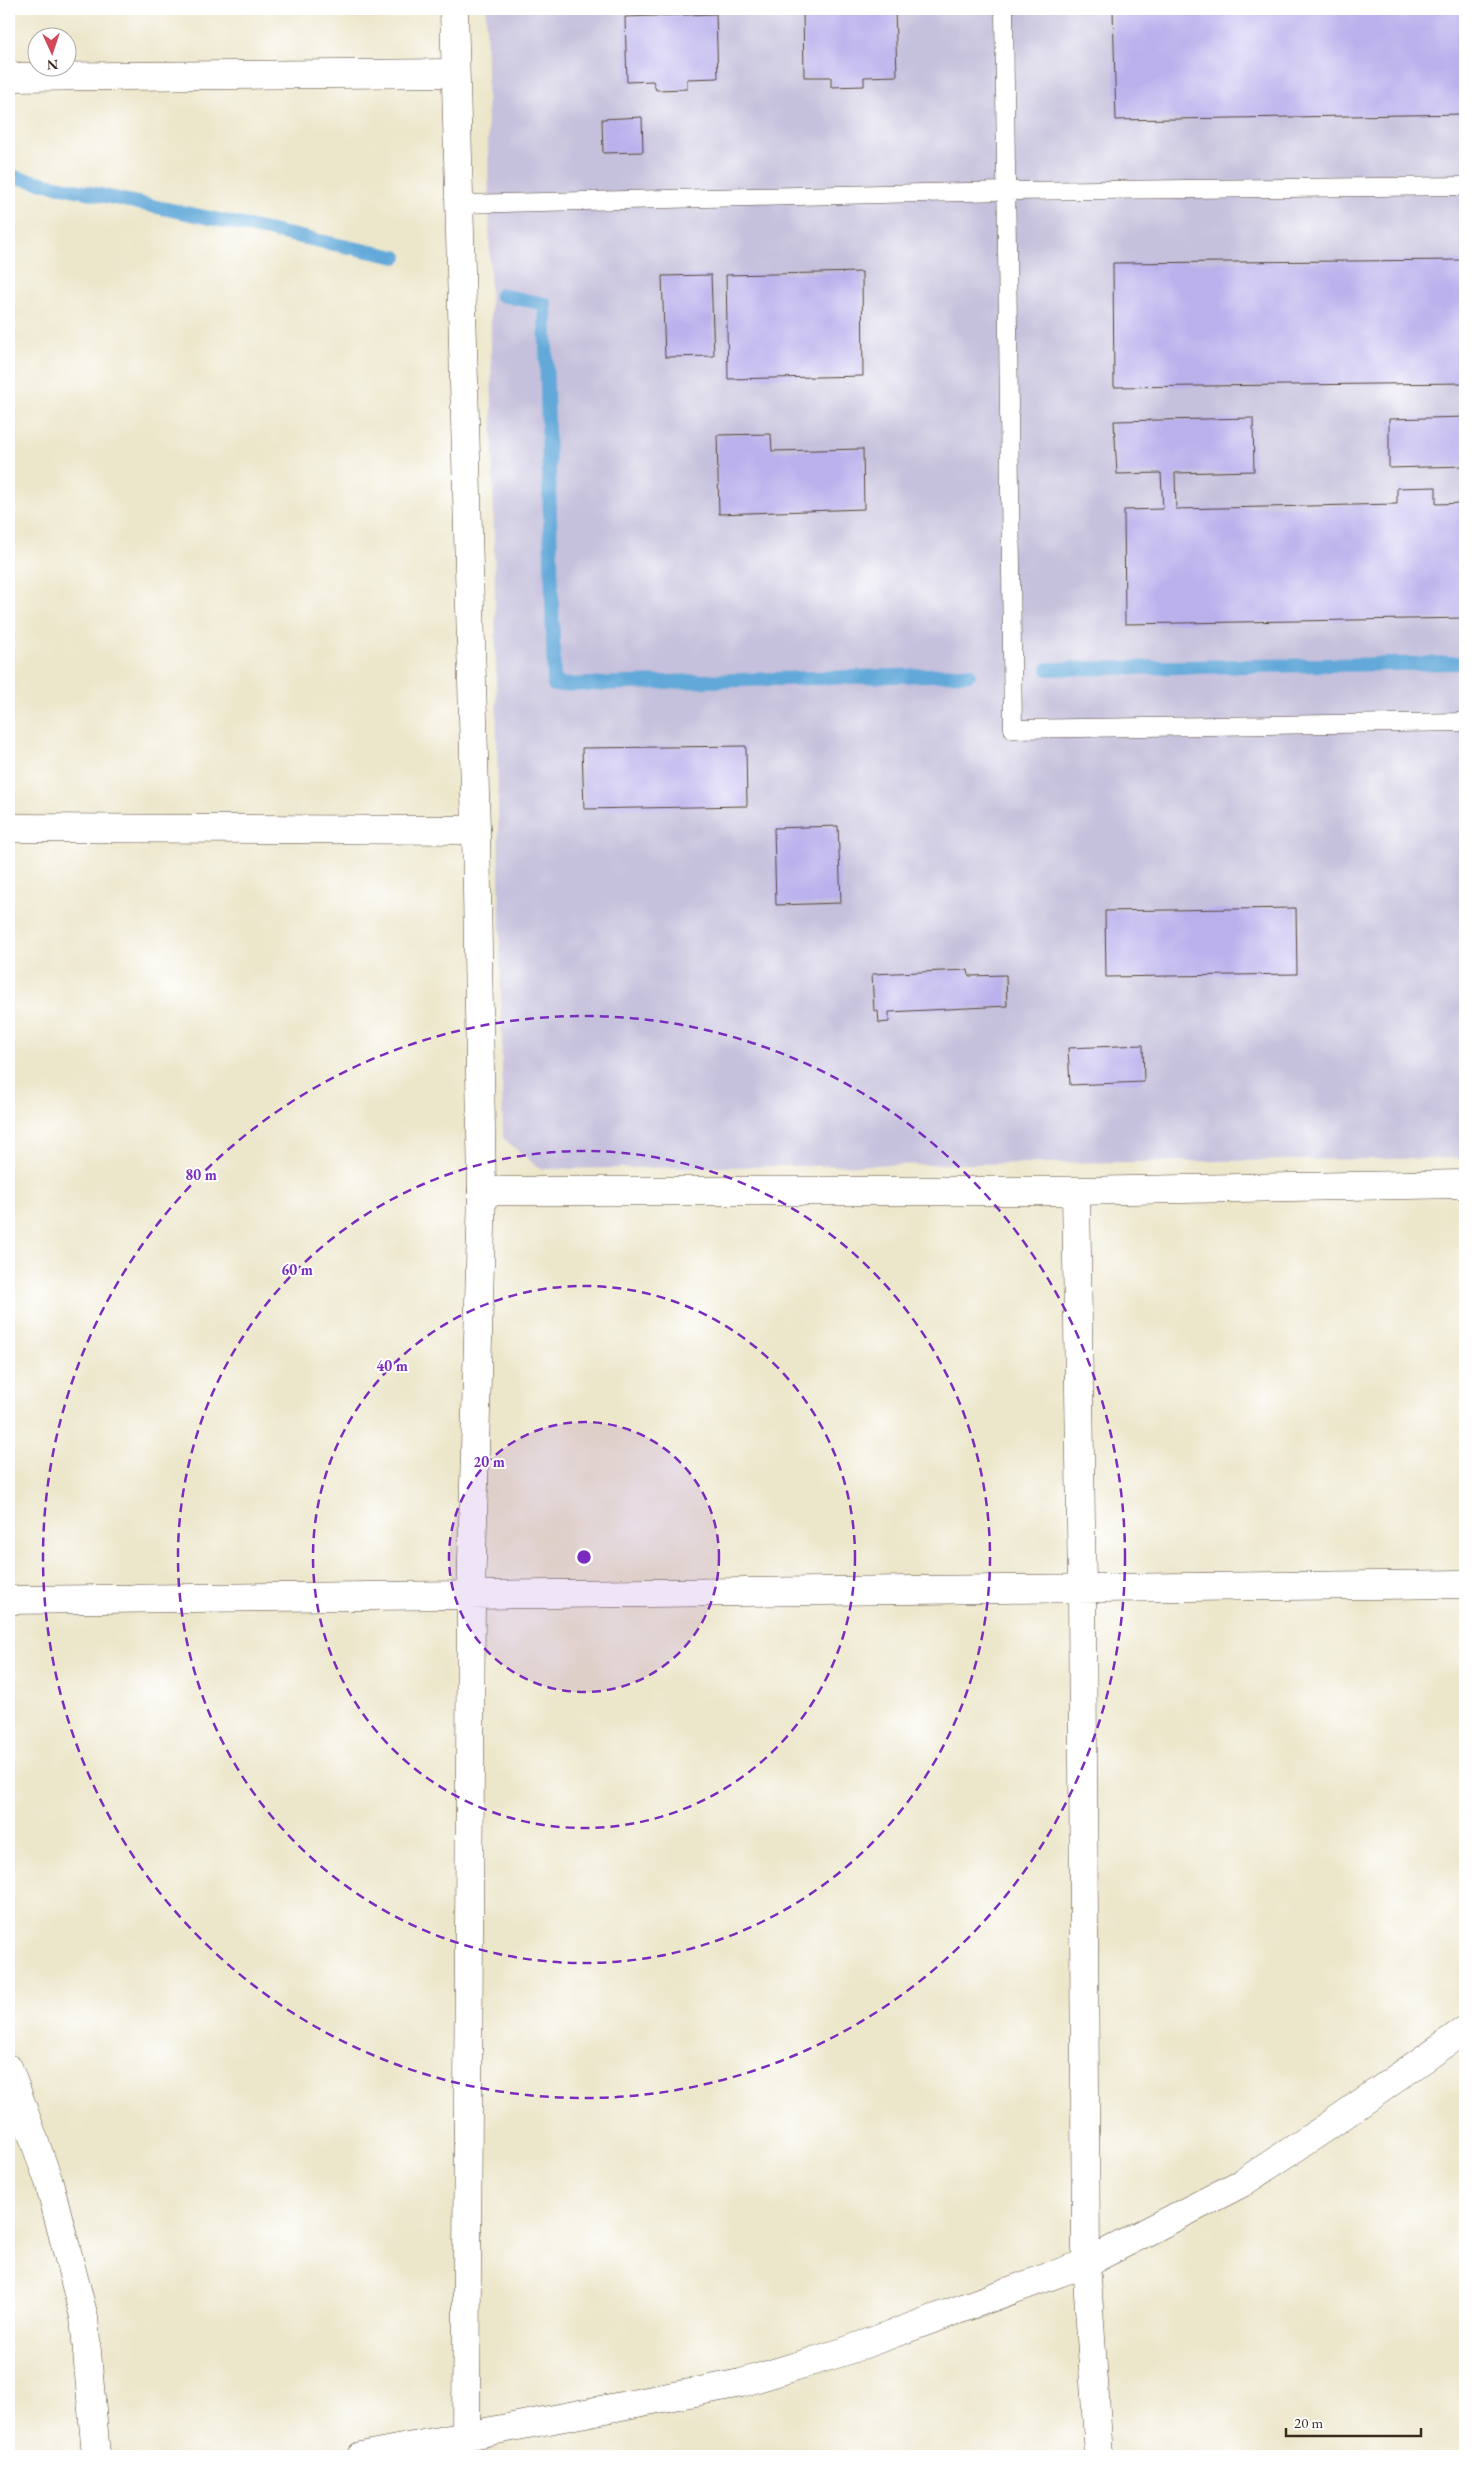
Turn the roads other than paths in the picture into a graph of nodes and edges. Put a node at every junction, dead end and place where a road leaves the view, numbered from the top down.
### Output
1 (454, 9) edge
2 (1004, 9) edge
3 (455, 73) junction
4 (9, 77) edge
5 (1465, 186) edge
6 (1007, 191) junction
7 (458, 204) junction
8 (1465, 722) edge
9 (9, 828) edge
10 (476, 830) junction
11 (1465, 1184) edge
12 (482, 1191) junction
13 (1076, 1191) junction
14 (1465, 1584) edge
15 (1082, 1589) junction
16 (471, 1596) junction
17 (9, 1600) edge
18 (1465, 2030) edge
19 (9, 2069) edge
20 (1086, 2263) junction
21 (466, 2437) junction
22 (96, 2456) edge
23 (360, 2456) edge
24 (1099, 2456) edge

1 - 3 street
2 - 6 lane
3 - 4 street
3 - 7 street
5 - 6 lane
6 - 7 lane
6 - 8 lane
7 - 10 street
9 - 10 street
10 - 12 street
11 - 13 street
12 - 13 street
12 - 16 street
13 - 15 street
14 - 15 street
15 - 16 street
15 - 20 street
16 - 17 street
16 - 21 street
18 - 20 street
19 - 22 street
20 - 21 street
20 - 24 street
21 - 23 street

